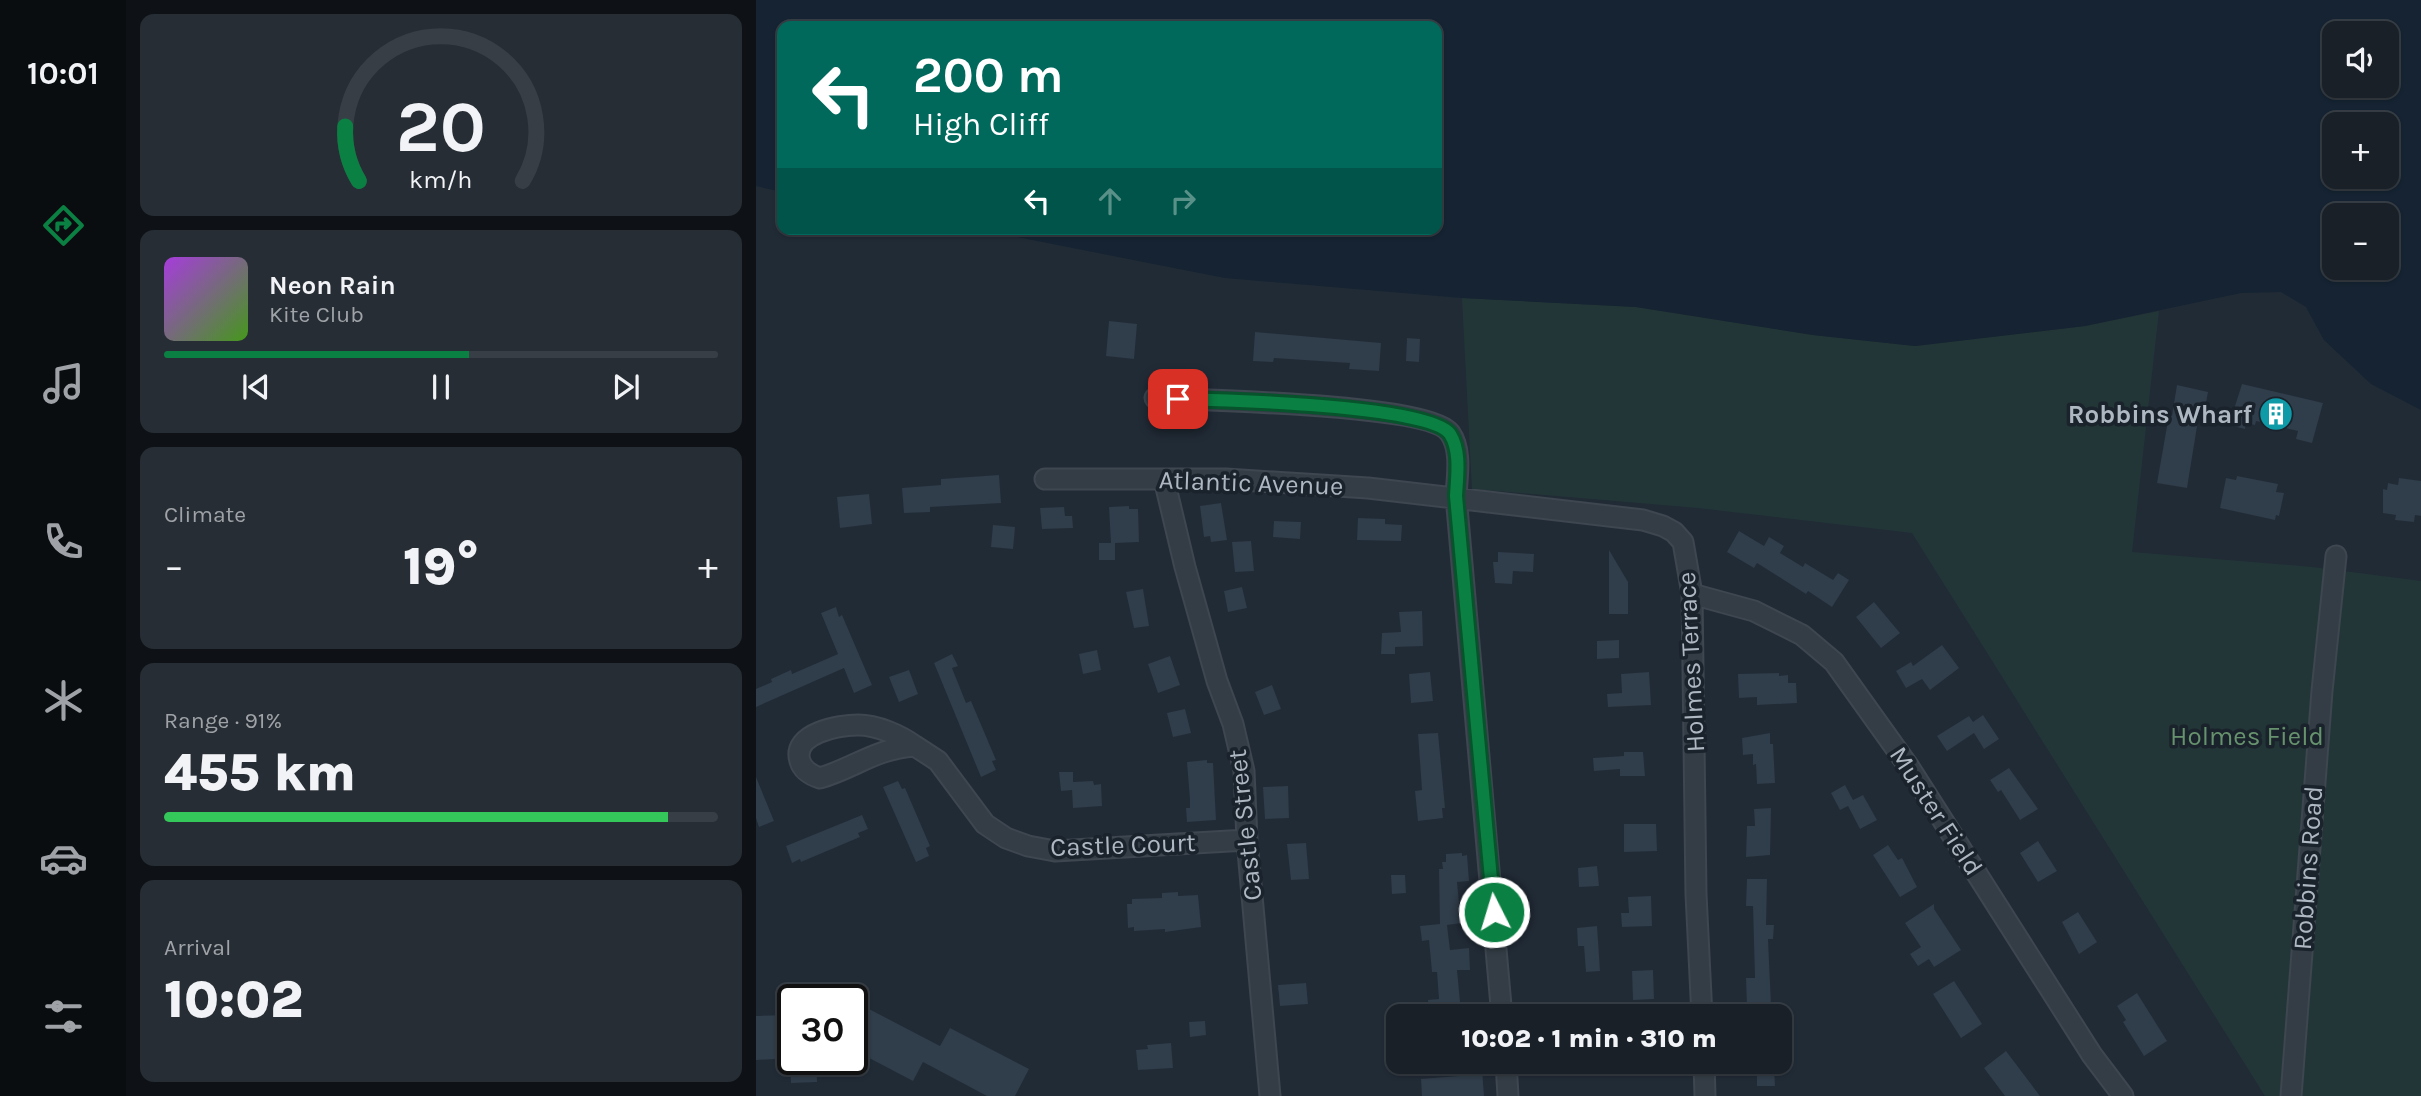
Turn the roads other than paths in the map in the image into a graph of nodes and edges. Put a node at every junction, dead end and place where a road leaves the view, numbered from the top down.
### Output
1 (1155, 398) dead end
2 (1045, 479) dead end
3 (1164, 479) junction
4 (1456, 496) junction
5 (2336, 556) dead end
6 (1692, 594) junction
7 (915, 746) junction
8 (1247, 840) junction
9 (1501, 1004) edge
10 (1701, 1004) edge
11 (1507, 1074) edge
12 (1704, 1074) edge
13 (1270, 1096) edge
14 (1508, 1096) edge
15 (1705, 1096) edge
16 (2123, 1096) edge
17 (2291, 1096) edge

1 - 4 street
2 - 3 street, Atlantic Avenue
3 - 4 street, Atlantic Avenue
3 - 8 street, Castle Street
4 - 6 street, Holmes Terrace
4 - 9 street
5 - 17 street, Robbins Road
6 - 10 street, Holmes Terrace
6 - 16 street, Muster Field
7 - 7 street, Castle Court
7 - 8 street, Castle Court
8 - 13 street, Castle Street
11 - 14 street
12 - 15 street

